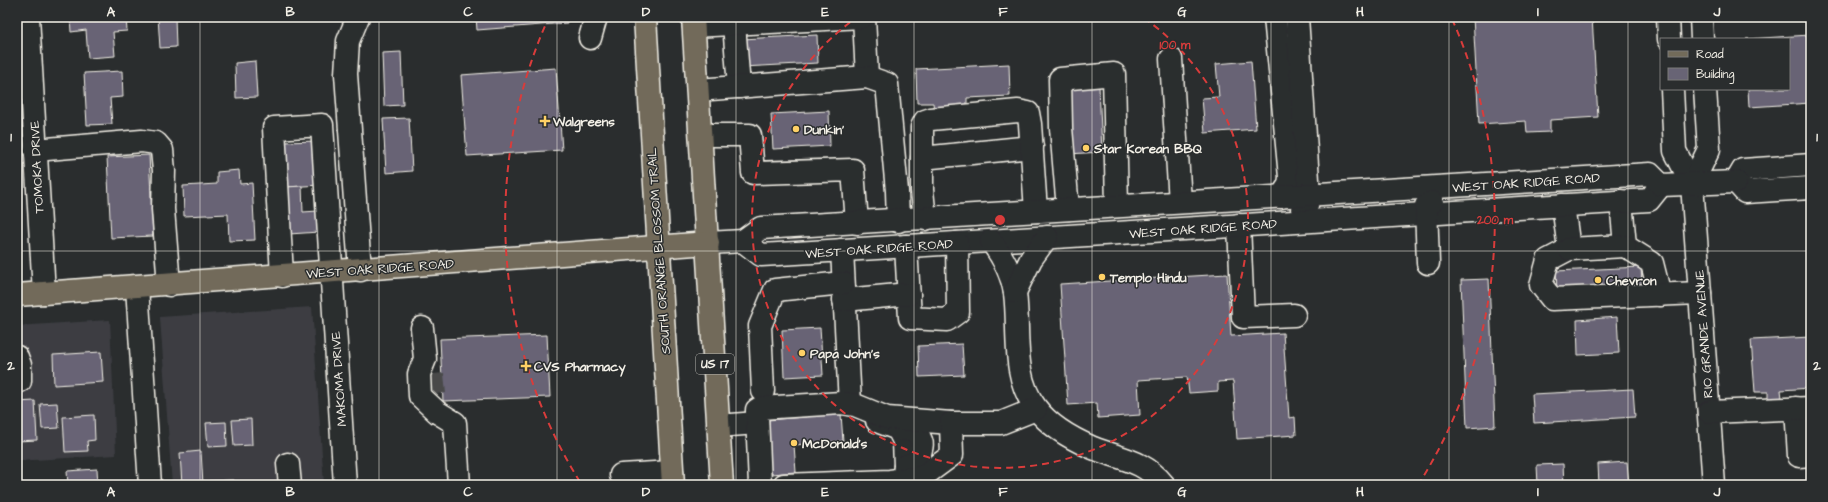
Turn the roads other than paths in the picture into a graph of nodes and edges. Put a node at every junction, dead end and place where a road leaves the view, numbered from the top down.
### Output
1 (28, 17) edge
2 (358, 17) edge
3 (596, 17) edge
4 (644, 17) edge
5 (863, 17) edge
6 (1276, 17) edge
7 (1297, 17) edge
8 (1668, 17) edge
9 (1701, 17) edge
10 (693, 21) edge
11 (734, 24) junction
12 (590, 38) dead end
13 (1669, 38) edge
14 (1702, 38) edge
15 (1171, 59) dead end
16 (867, 77) junction
17 (739, 87) junction
18 (698, 90) junction
19 (1672, 90) edge
20 (1705, 90) edge
21 (701, 135) junction
22 (1032, 147) junction
23 (35, 150) junction
24 (922, 158) junction
25 (1808, 166) edge
26 (1533, 181) junction
27 (1736, 182) junction
28 (1692, 184) junction
29 (1661, 185) junction
30 (1809, 188) edge
31 (1309, 195) junction
32 (1281, 197) junction
33 (1621, 201) junction
34 (1180, 202) junction
35 (1563, 205) junction
36 (1117, 206) junction
37 (1068, 209) junction
38 (1036, 211) junction
39 (1426, 213) junction
40 (925, 219) junction
41 (898, 221) junction
42 (857, 223) junction
43 (1239, 225) junction
44 (1147, 231) junction
45 (1047, 237) junction
46 (743, 241) junction
47 (991, 241) junction
48 (708, 243) junction
49 (957, 243) junction
50 (658, 246) junction
51 (906, 246) junction
52 (1626, 246) junction
53 (1569, 249) junction
54 (842, 250) junction
55 (796, 253) junction
56 (1428, 263) dead end
57 (360, 270) junction
58 (330, 272) junction
59 (282, 276) junction
60 (169, 284) junction
61 (798, 286) junction
62 (137, 287) junction
63 (844, 292) junction
64 (1015, 292) junction
65 (1700, 292) junction
66 (44, 293) junction
67 (909, 294) junction
68 (17, 295) edge
69 (1660, 295) junction
70 (1294, 315) dead end
71 (422, 328) dead end
72 (17, 357) edge
73 (18, 382) edge
74 (763, 391) dead end
75 (850, 404) junction
76 (1803, 408) edge
77 (1036, 409) junction
78 (1709, 412) junction
79 (757, 419) junction
80 (951, 423) junction
81 (718, 426) junction
82 (1811, 455) edge
83 (904, 473) junction
84 (621, 475) dead end
85 (673, 478) edge
86 (150, 485) edge
87 (345, 485) edge
88 (459, 485) edge
89 (722, 485) edge
90 (760, 485) edge
91 (784, 485) edge
92 (1164, 485) edge
93 (1714, 485) edge

1 - 23 street, TOMOKA DRIVE
2 - 57 street
3 - 12 street
4 - 50 main road, SOUTH ORANGE BLOSSOM TRAIL
5 - 11 street
5 - 16 street
6 - 32 street
7 - 31 street
8 - 13 street
9 - 14 street
10 - 11 street
10 - 18 main road, US 17
11 - 17 street
15 - 34 street
16 - 17 street
16 - 41 street
17 - 18 street
18 - 21 main road, US 17
19 - 28 street, RIO GRANDE AVENUE
20 - 28 street
21 - 42 street
21 - 48 main road, US 17
22 - 24 street
22 - 24 street
22 - 38 street
23 - 60 street
23 - 66 street, TOMOKA DRIVE
24 - 40 street
25 - 27 street
25 - 30 street
26 - 29 street, WEST OAK RIDGE ROAD
26 - 31 street, WEST OAK RIDGE ROAD
26 - 39 street
27 - 28 street
27 - 30 street
28 - 29 street
28 - 65 street, RIO GRANDE AVENUE
29 - 33 street, WEST OAK RIDGE ROAD
31 - 32 street, WEST OAK RIDGE ROAD
31 - 44 street
32 - 34 street, WEST OAK RIDGE ROAD
33 - 35 street, WEST OAK RIDGE ROAD
33 - 52 street
34 - 36 street, WEST OAK RIDGE ROAD
35 - 39 street, WEST OAK RIDGE ROAD
35 - 53 street
36 - 37 street, WEST OAK RIDGE ROAD
36 - 37 street
37 - 38 street, WEST OAK RIDGE ROAD
38 - 40 street, WEST OAK RIDGE ROAD
39 - 43 street, WEST OAK RIDGE ROAD
39 - 56 street
40 - 41 street, WEST OAK RIDGE ROAD
41 - 42 street, WEST OAK RIDGE ROAD
42 - 46 street, WEST OAK RIDGE ROAD
43 - 44 street, WEST OAK RIDGE ROAD
43 - 70 street
44 - 45 street, WEST OAK RIDGE ROAD
45 - 47 street, WEST OAK RIDGE ROAD
45 - 64 street
46 - 48 street, WEST OAK RIDGE ROAD
46 - 55 street, WEST OAK RIDGE ROAD
47 - 49 street, WEST OAK RIDGE ROAD
47 - 64 street
48 - 50 main road, WEST OAK RIDGE ROAD
48 - 81 main road, US 17
49 - 51 street, WEST OAK RIDGE ROAD
49 - 67 street
50 - 57 main road, WEST OAK RIDGE ROAD
50 - 85 main road, SOUTH ORANGE BLOSSOM TRAIL
51 - 54 street, WEST OAK RIDGE ROAD
51 - 67 street
52 - 53 street
52 - 69 street
53 - 69 street
54 - 55 street, WEST OAK RIDGE ROAD
54 - 63 street
55 - 61 street
57 - 58 main road, WEST OAK RIDGE ROAD
58 - 59 main road, WEST OAK RIDGE ROAD
58 - 59 street, MAKOMA DRIVE
58 - 87 street, MAKOMA DRIVE
59 - 60 main road, WEST OAK RIDGE ROAD
60 - 62 main road, WEST OAK RIDGE ROAD
61 - 63 street
61 - 74 street
62 - 66 main road, WEST OAK RIDGE ROAD
62 - 86 street
63 - 67 street
63 - 75 street
64 - 77 street
65 - 69 street
65 - 78 street, RIO GRANDE AVENUE
66 - 68 main road, WEST OAK RIDGE ROAD
71 - 88 street
72 - 73 street
75 - 79 street
75 - 80 street
76 - 78 street
76 - 82 street
77 - 80 street
77 - 92 street
78 - 93 street, RIO GRANDE AVENUE
79 - 81 street
79 - 83 street
79 - 90 street
80 - 83 street
81 - 89 main road, US 17
83 - 91 street
84 - 85 street

